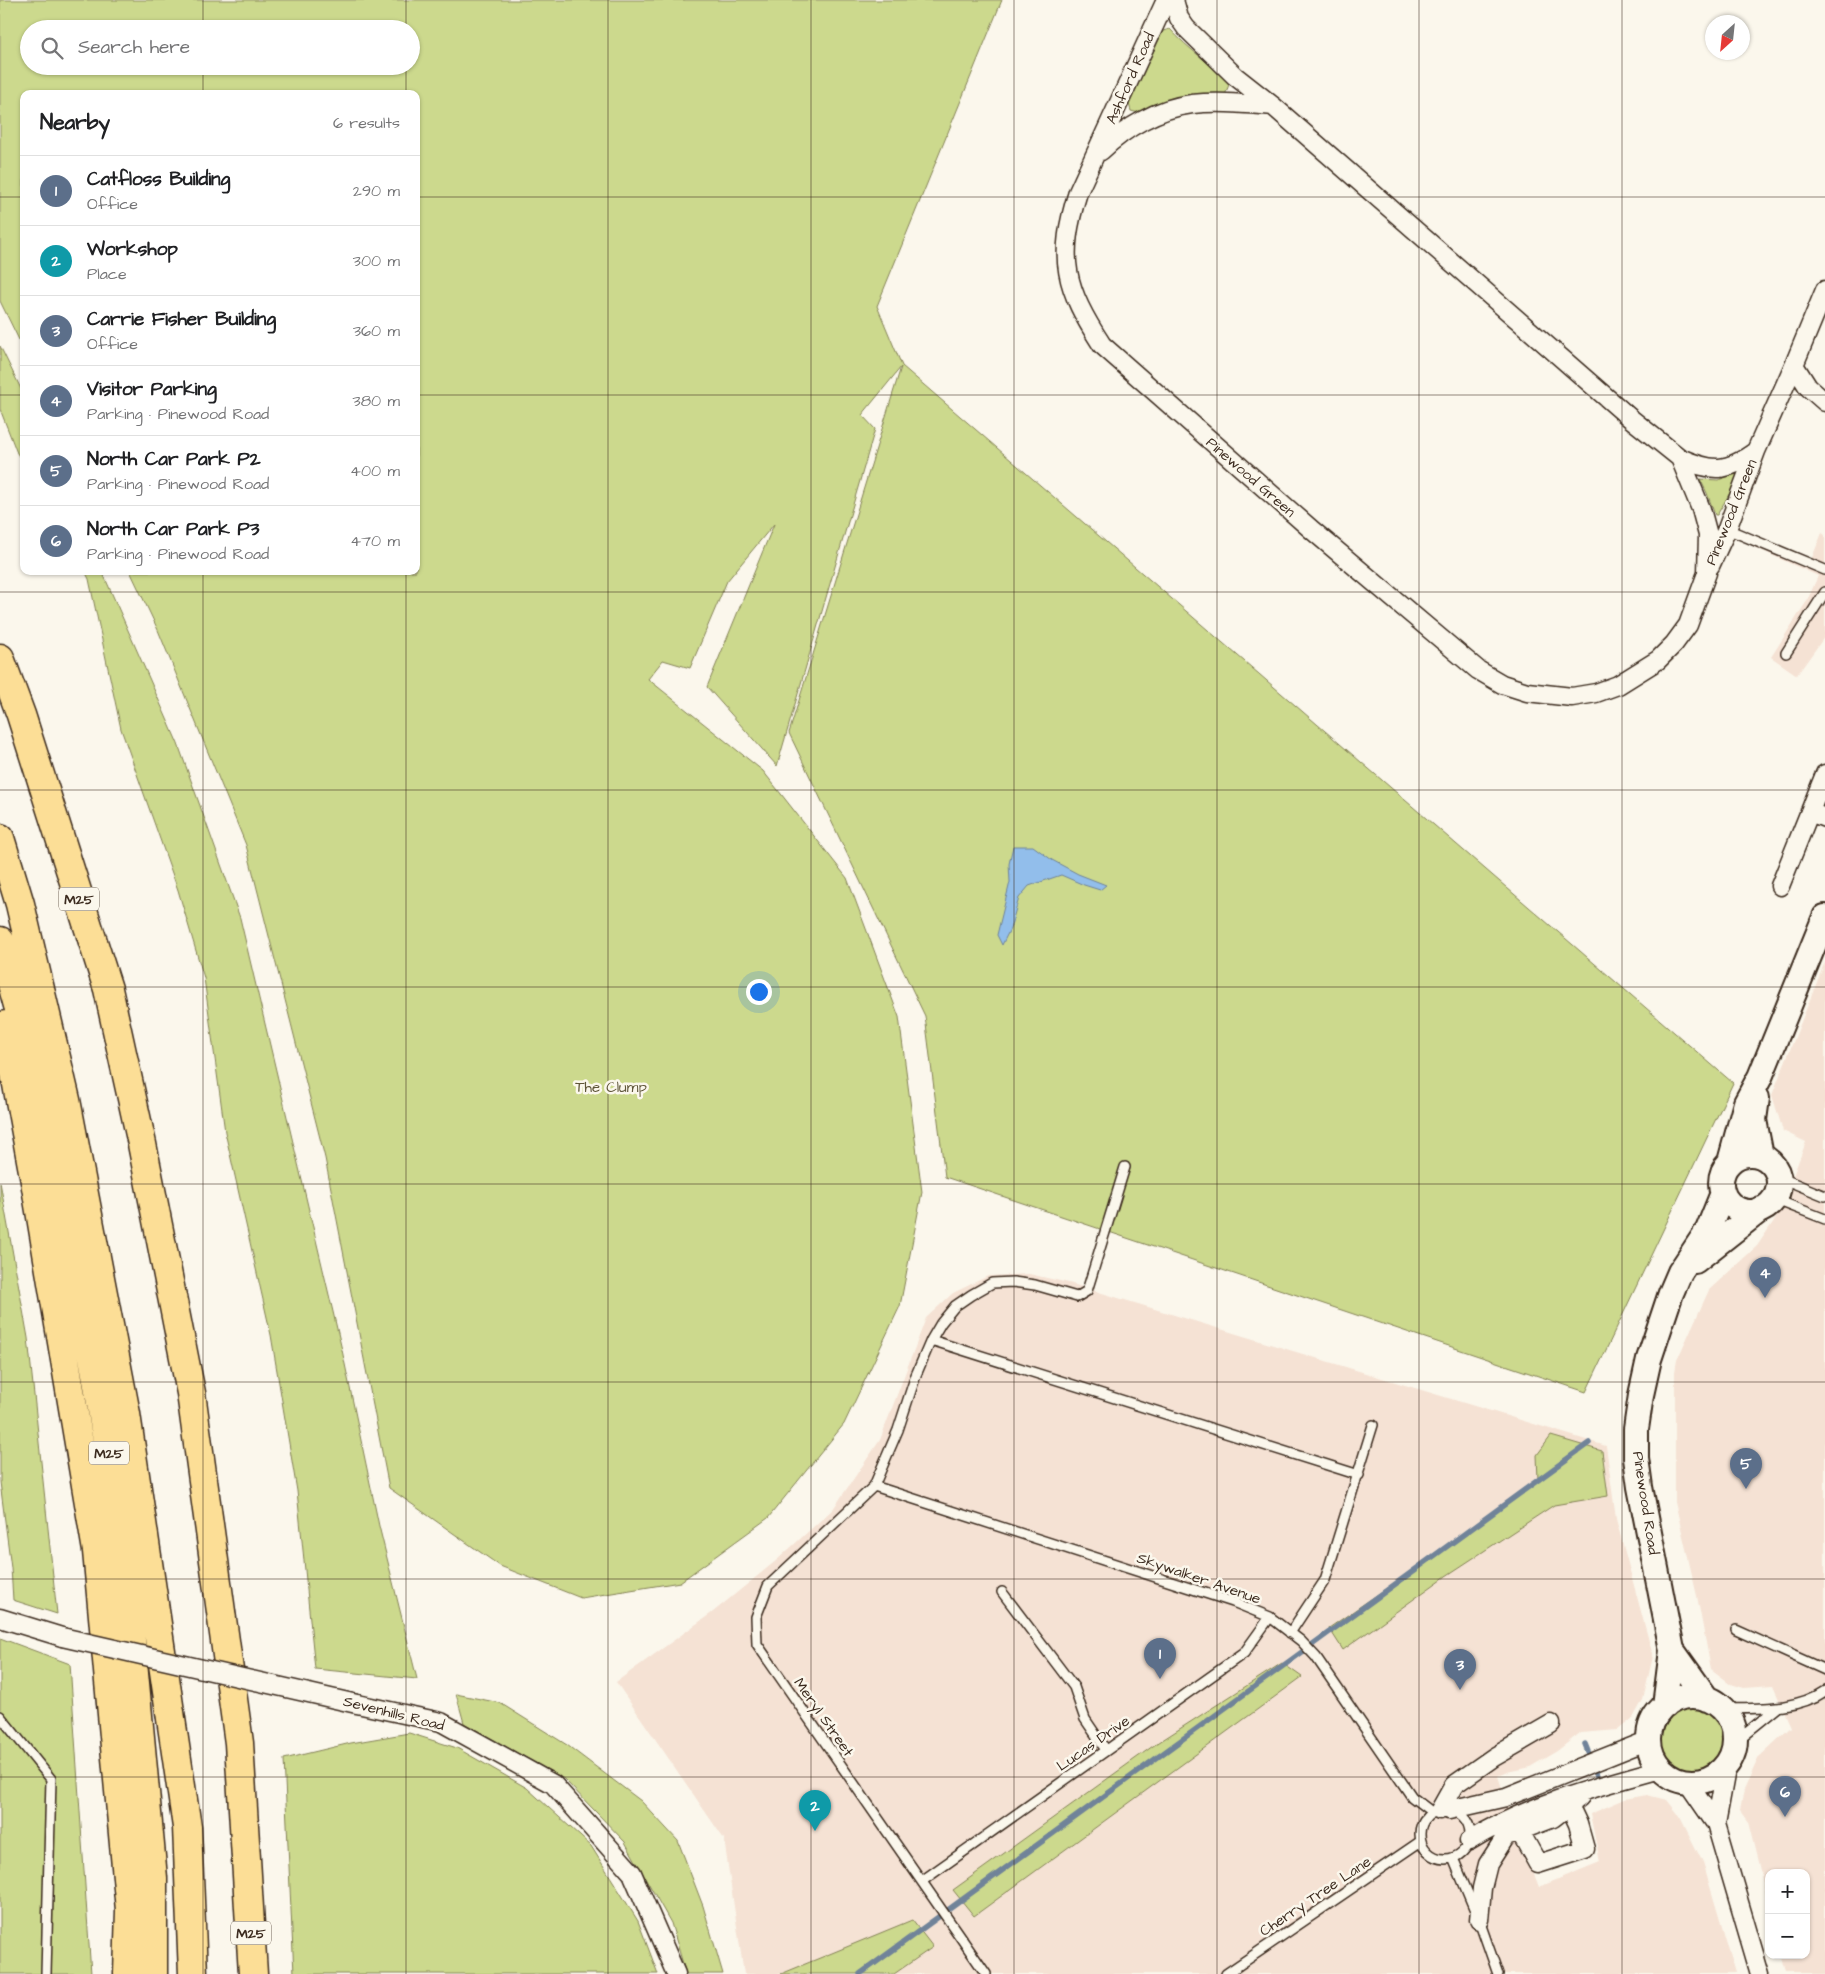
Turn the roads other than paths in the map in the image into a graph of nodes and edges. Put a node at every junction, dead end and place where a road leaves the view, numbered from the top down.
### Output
1 (1166, 0) edge
2 (1174, 0) edge
3 (1272, 106) junction
4 (1095, 156) junction
5 (1825, 290) edge
6 (1794, 365) junction
7 (1825, 402) edge
8 (1756, 451) junction
9 (1680, 458) junction
10 (1727, 529) junction
11 (1825, 570) edge
12 (1707, 573) junction
13 (1825, 592) edge
14 (1786, 653) dead end
15 (0, 658) edge
16 (1825, 774) edge
17 (1817, 815) edge
18 (0, 838) edge
19 (1780, 886) dead end
20 (1825, 917) edge
21 (0, 941) edge
22 (0, 996) edge
23 (1760, 1077) junction
24 (1730, 1162) junction
25 (1769, 1164) junction
26 (1125, 1167) dead end
27 (1723, 1193) junction
28 (1825, 1193) edge
29 (1767, 1204) junction
30 (1825, 1219) edge
31 (1680, 1272) junction
32 (931, 1340) junction
33 (1373, 1425) dead end
34 (1359, 1475) junction
35 (874, 1486) junction
36 (144, 1529) junction
37 (1002, 1592) dead end
38 (1270, 1617) junction
39 (0, 1618) edge
40 (1736, 1630) dead end
41 (1290, 1633) junction
42 (1672, 1650) junction
43 (1825, 1670) edge
44 (1825, 1691) edge
45 (1714, 1704) junction
46 (1664, 1706) junction
47 (1777, 1708) junction
48 (0, 1716) edge
49 (1551, 1724) dead end
50 (1649, 1740) junction
51 (1735, 1742) junction
52 (1106, 1750) junction
53 (1727, 1764) junction
54 (1661, 1769) junction
55 (1687, 1782) junction
56 (1587, 1790) junction
57 (1570, 1807) junction
58 (1441, 1811) junction
59 (1716, 1824) junction
60 (1519, 1830) junction
61 (1421, 1841) junction
62 (1469, 1841) junction
63 (1453, 1858) junction
64 (922, 1881) junction
65 (1479, 1920) junction
66 (46, 1974) edge
67 (128, 1974) edge
68 (153, 1974) edge
69 (164, 1974) edge
70 (192, 1974) edge
71 (253, 1974) edge
72 (676, 1974) edge
73 (986, 1974) edge
74 (1226, 1974) edge
75 (1498, 1974) edge
76 (1760, 1974) edge

1 - 4 street, Ashford Road
2 - 3 street, Pinewood Green
3 - 4 street, Pinewood Green
3 - 9 street, Pinewood Green
4 - 12 street, Pinewood Green
5 - 6 street, Pinewood Green
6 - 7 street
6 - 8 street, Pinewood Green
8 - 9 street, Pinewood Green
8 - 10 street, Pinewood Green
9 - 12 street, Pinewood Green
10 - 11 lane
10 - 12 street, Pinewood Green
13 - 14 lane
15 - 71 highway, M25
16 - 17 street
17 - 19 street
18 - 36 highway, M25
20 - 23 street
21 - 68 highway, M25
22 - 67 highway, M25
23 - 24 street
23 - 25 street
24 - 25 street
24 - 27 street
25 - 28 lane
25 - 29 street
26 - 32 lane
27 - 29 street
27 - 31 street, Pinewood Road
29 - 30 lane
29 - 31 street, Pinewood Road
31 - 42 street, Pinewood Road
32 - 34 lane
32 - 35 lane
33 - 34 lane
34 - 41 lane
35 - 38 lane, Skywalker Avenue
35 - 64 lane, Meryl Street
36 - 69 highway, M25
36 - 70 highway, M25
37 - 52 lane
38 - 41 lane, Skywalker Avenue
38 - 52 lane, Lucas Drive
39 - 72 street, Sevenhills Road, bridge
40 - 43 lane
41 - 58 lane, Skywalker Avenue
42 - 45 street, Pinewood Road
42 - 46 street, Pinewood Road
44 - 47 lane
45 - 46 street
45 - 47 lane
45 - 51 street
46 - 50 street
47 - 51 lane
48 - 66 lane
49 - 58 street
50 - 54 street
50 - 58 street
51 - 53 street
52 - 64 lane, Lucas Drive
53 - 55 street
53 - 59 street
54 - 55 street
54 - 56 street
55 - 59 street
56 - 57 street
56 - 62 street
57 - 60 street
57 - 60 street
58 - 61 lane
58 - 62 lane
59 - 76 street
60 - 65 street
61 - 63 lane
61 - 74 lane, Cherry Tree Lane
62 - 63 lane
63 - 65 lane
64 - 73 lane, Meryl Street
65 - 75 lane

